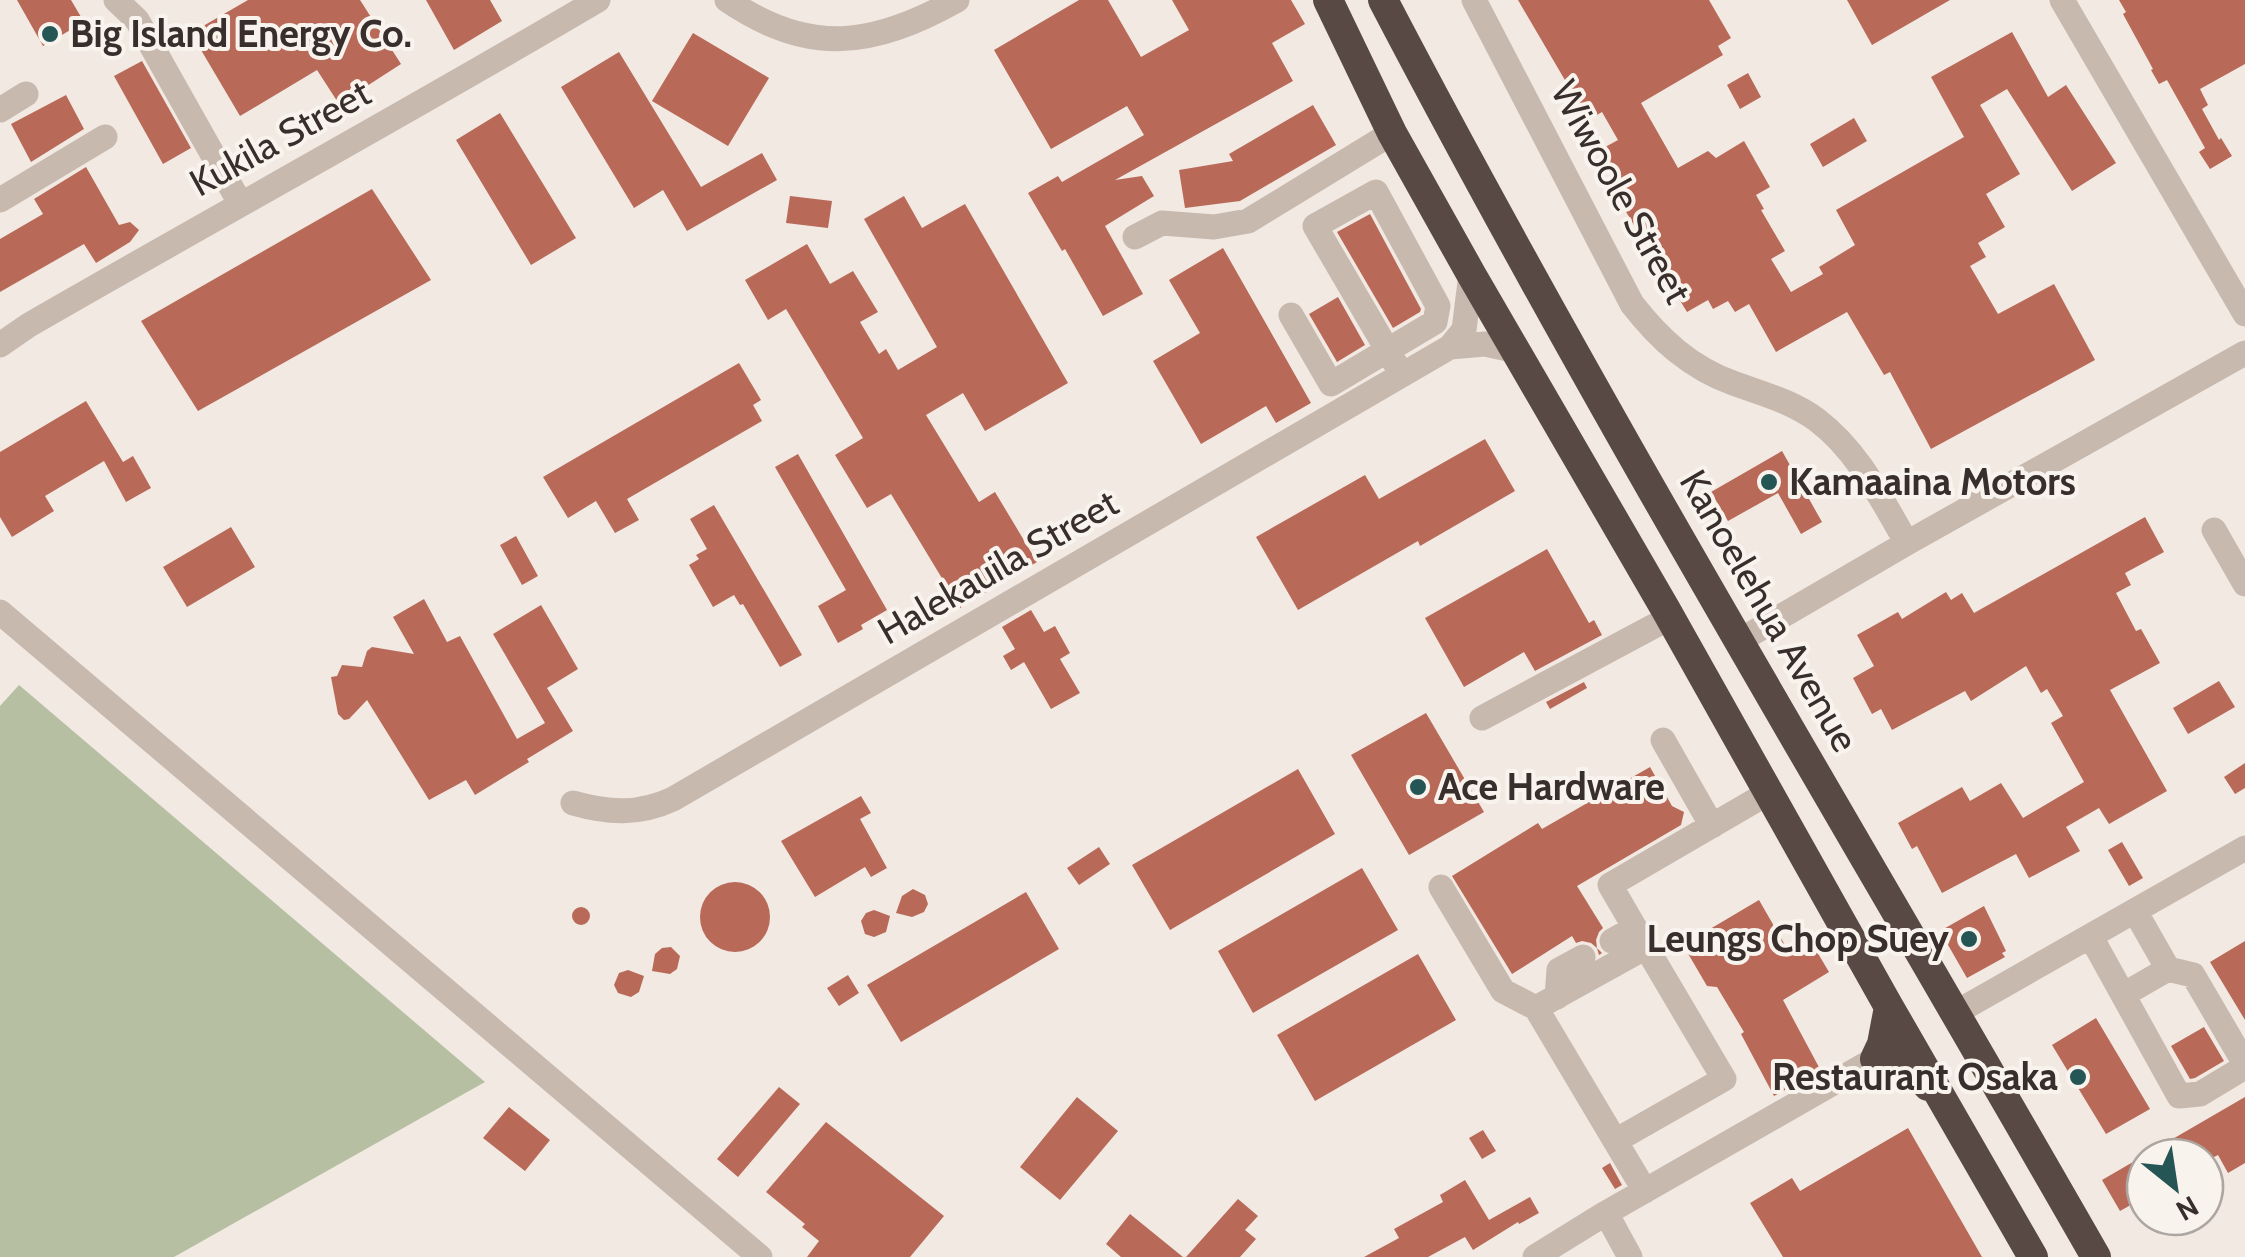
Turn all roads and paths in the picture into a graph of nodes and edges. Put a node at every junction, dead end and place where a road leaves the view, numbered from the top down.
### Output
1 (116, 0) edge
2 (598, 0) edge
3 (728, 0) edge
4 (957, 0) edge
5 (1328, 0) edge
6 (1383, 0) edge
7 (1474, 0) edge
8 (2062, 0) edge
9 (138, 10) edge
10 (26, 94) dead end
11 (0, 110) edge
12 (1392, 133) junction
13 (105, 137) dead end
14 (0, 200) edge
15 (240, 203) junction
16 (1135, 237) dead end
17 (1470, 274) junction
18 (2245, 314) edge
19 (1291, 315) dead end
20 (0, 345) edge
21 (1450, 347) junction
22 (1388, 351) junction
23 (1517, 352) junction
24 (2245, 353) edge
25 (1402, 375) junction
26 (2214, 530) dead end
27 (1907, 543) junction
28 (2245, 584) edge
29 (0, 612) edge
30 (1667, 614) junction
31 (1739, 641) junction
32 (1723, 712) junction
33 (1482, 718) dead end
34 (1663, 740) dead end
35 (1768, 793) junction
36 (573, 803) dead end
37 (1712, 826) junction
38 (2245, 848) edge
39 (1441, 886) dead end
40 (2135, 911) junction
41 (1641, 937) junction
42 (2091, 937) junction
43 (1612, 940) dead end
44 (1583, 957) dead end
45 (2168, 969) junction
46 (2123, 995) junction
47 (1546, 1003) junction
48 (1888, 1007) junction
49 (1955, 1013) junction
50 (1876, 1059) junction
51 (2245, 1065) edge
52 (1943, 1101) junction
53 (1614, 1140) junction
54 (1644, 1191) junction
55 (1606, 1213) junction
56 (760, 1257) edge
57 (1535, 1257) edge
58 (1630, 1257) edge
59 (2033, 1257) edge
60 (2096, 1257) edge

1 - 9 street
2 - 15 street, Kukila Street
3 - 4 street
5 - 12 highway
6 - 31 highway, Kanoelehua Avenue
7 - 27 street, Wiwoole Street
8 - 18 street
9 - 15 street
10 - 11 street
12 - 16 street
12 - 17 highway
13 - 14 street
15 - 20 street, Kukila Street
17 - 21 street
17 - 23 highway
19 - 22 street
21 - 23 street
21 - 25 street, Halekauila Street
22 - 22 street
22 - 25 street
23 - 30 highway
24 - 27 street
25 - 36 street, Halekauila Street
26 - 28 street
27 - 31 street
29 - 56 street
30 - 31 highway
30 - 32 highway
30 - 33 street
31 - 32 highway
31 - 49 highway, Kanoelehua Avenue
32 - 35 highway
34 - 37 street
35 - 37 street
35 - 48 highway
37 - 41 street
38 - 40 street
39 - 47 street
40 - 42 street
40 - 45 street
41 - 43 street
41 - 47 street
41 - 53 street
42 - 46 street
42 - 49 street
44 - 47 street
45 - 46 street
45 - 51 street
46 - 51 street
47 - 53 street
48 - 50 highway
48 - 52 highway
49 - 60 highway, Kanoelehua Avenue
50 - 52 highway
50 - 54 street
52 - 59 highway
53 - 54 street
54 - 55 street
55 - 57 street
55 - 58 street

